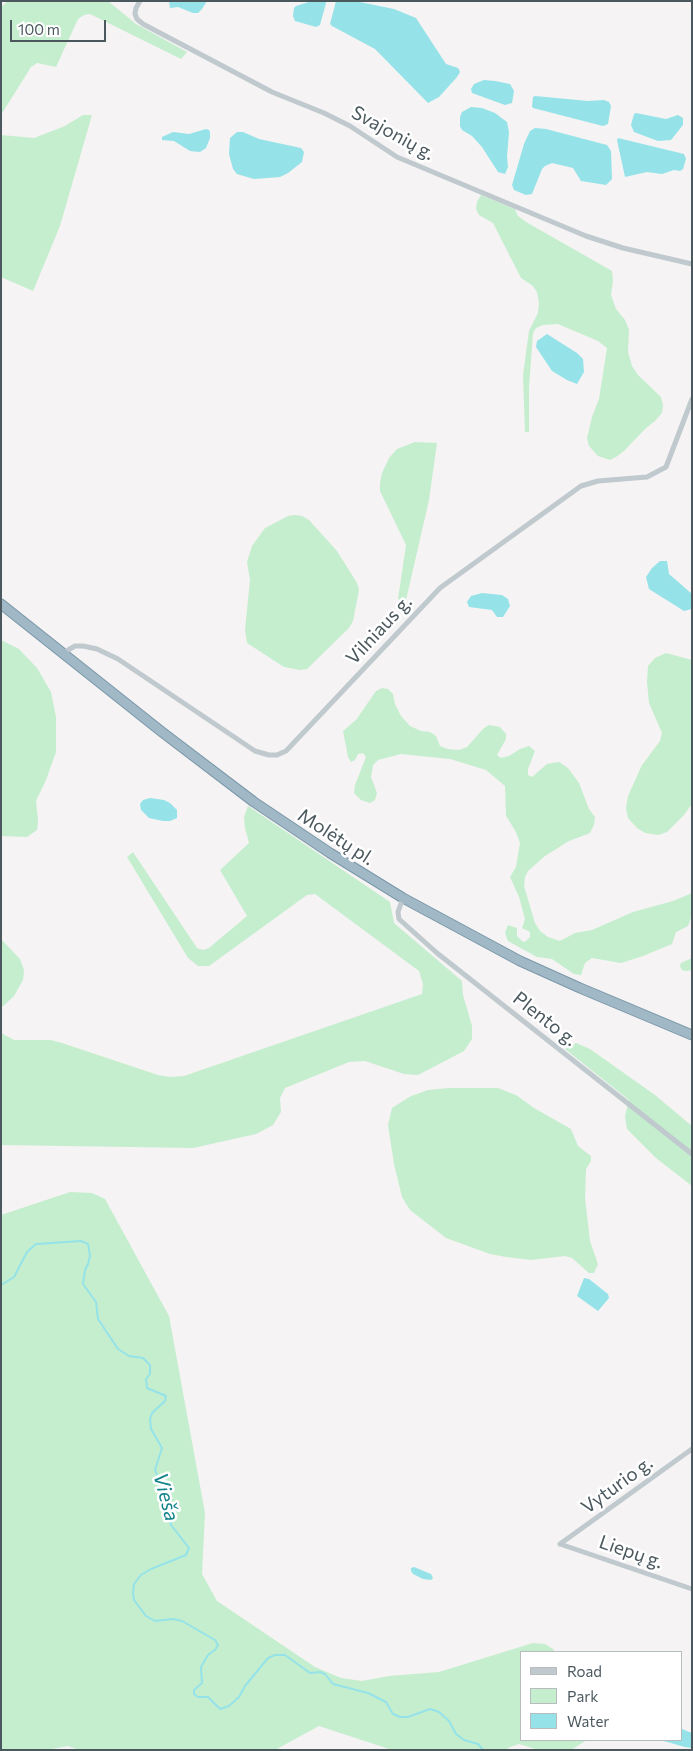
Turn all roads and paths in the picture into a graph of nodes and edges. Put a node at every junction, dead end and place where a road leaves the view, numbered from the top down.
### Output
1 (140, 1) edge
2 (692, 264) edge
3 (692, 399) edge
4 (1, 604) edge
5 (63, 653) junction
6 (403, 898) junction
7 (692, 1035) edge
8 (692, 1154) edge
9 (692, 1449) edge
10 (560, 1544) joint
11 (692, 1589) edge

1 - 2 street, Svajonių g.
3 - 5 street, Vilniaus g.
4 - 5 highway, Molėtų pl.
5 - 6 highway, Molėtų pl.
6 - 7 highway, Molėtų pl.
6 - 8 street, Plento g.
9 - 10 street, Vyturio g.
10 - 11 street, Liepų g.

